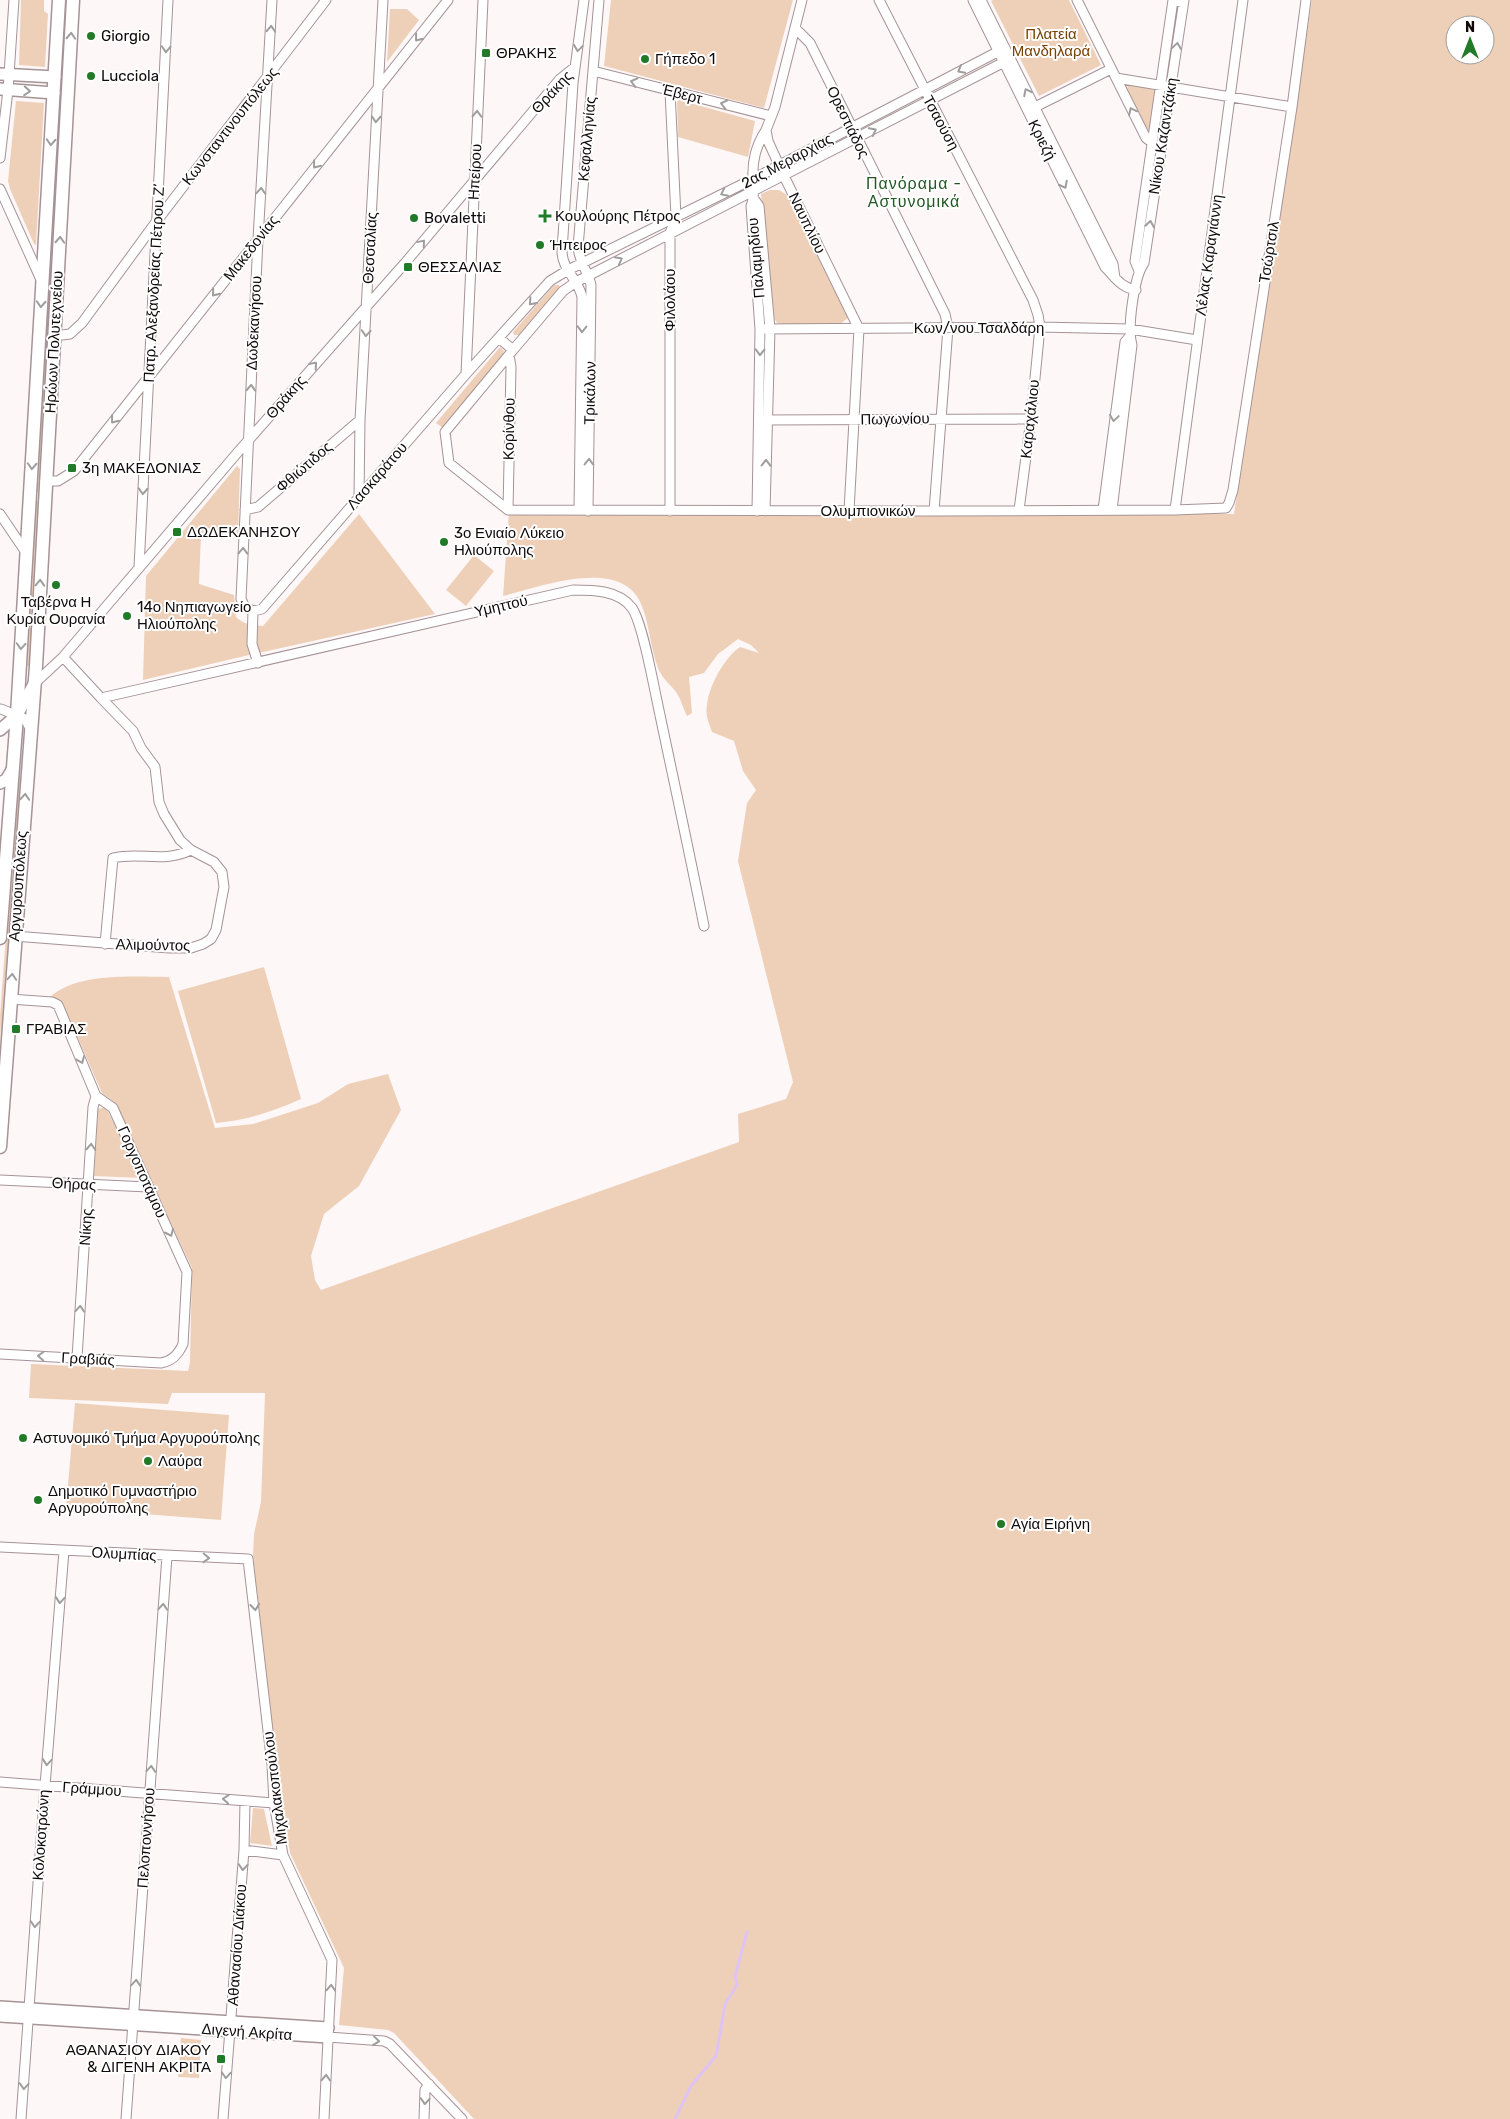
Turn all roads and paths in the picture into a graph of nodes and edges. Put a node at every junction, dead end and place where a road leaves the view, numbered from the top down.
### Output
1 (14, 0) edge
2 (59, 0) edge
3 (73, 0) edge
4 (168, 0) edge
5 (272, 0) edge
6 (326, 0) edge
7 (383, 0) edge
8 (448, 0) edge
9 (483, 0) edge
10 (584, 0) edge
11 (599, 0) edge
12 (802, 0) edge
13 (879, 0) edge
14 (973, 0) edge
15 (981, 0) edge
16 (1077, 0) edge
17 (1173, 0) edge
18 (1243, 0) edge
19 (1306, 0) edge
20 (1183, 1) edge
21 (795, 28) junction
22 (1001, 50) junction
23 (1007, 61) junction
24 (575, 67) junction
25 (1111, 69) junction
26 (593, 72) junction
27 (5, 74) edge
28 (54, 77) junction
29 (268, 77) junction
30 (1116, 78) junction
31 (1160, 85) junction
32 (1171, 86) junction
33 (378, 88) junction
34 (4, 89) edge
35 (924, 90) junction
36 (670, 91) junction
37 (54, 93) junction
38 (1230, 96) junction
39 (931, 101) junction
40 (1292, 106) junction
41 (1031, 109) junction
42 (771, 116) junction
43 (850, 128) junction
44 (766, 130) junction
45 (856, 139) junction
46 (1151, 143) junction
47 (1162, 145) junction
48 (0, 158) edge
49 (779, 164) junction
50 (784, 176) junction
51 (752, 179) junction
52 (475, 181) junction
53 (0, 189) edge
54 (754, 195) junction
55 (676, 217) junction
56 (156, 222) junction
57 (670, 233) junction
58 (258, 240) junction
59 (581, 264) junction
60 (568, 270) junction
61 (1139, 270) junction
62 (589, 275) junction
63 (42, 282) junction
64 (576, 282) junction
65 (1136, 290) junction
66 (368, 304) junction
67 (1040, 327) junction
68 (948, 328) junction
69 (765, 329) junction
70 (859, 329) junction
71 (1130, 333) junction
72 (54, 336) junction
73 (500, 338) junction
74 (1197, 340) junction
75 (511, 353) junction
76 (150, 374) junction
77 (466, 374) junction
78 (941, 419) junction
79 (1031, 419) junction
80 (360, 420) junction
81 (763, 420) junction
82 (854, 420) junction
83 (248, 441) junction
84 (46, 481) junction
85 (359, 497) junction
86 (1230, 503) joint
87 (506, 509) junction
88 (245, 510) junction
89 (584, 510) junction
90 (1019, 510) junction
91 (1107, 510) junction
92 (1175, 510) junction
93 (670, 511) junction
94 (761, 511) junction
95 (849, 511) junction
96 (934, 511) junction
97 (0, 514) edge
98 (27, 554) junction
99 (139, 567) junction
100 (253, 611) junction
101 (63, 657) junction
102 (258, 663) junction
103 (34, 684) junction
104 (101, 698) junction
105 (0, 708) edge
106 (17, 715) junction
107 (0, 730) edge
108 (30, 730) junction
109 (12, 770) junction
110 (0, 783) edge
111 (191, 850) junction
112 (704, 926) dead end
113 (14, 936) junction
114 (0, 938) edge
115 (105, 944) junction
116 (10, 999) junction
117 (96, 1096) junction
118 (0, 1148) edge
119 (0, 1180) edge
120 (89, 1184) junction
121 (148, 1186) junction
122 (0, 1354) edge
123 (175, 1356) joint
124 (77, 1358) junction
125 (0, 1547) edge
126 (64, 1551) junction
127 (167, 1556) junction
128 (248, 1559) joint
129 (0, 1782) edge
130 (45, 1786) junction
131 (150, 1793) junction
132 (246, 1801) junction
133 (274, 1802) junction
134 (244, 1850) junction
135 (283, 1855) junction
136 (0, 2007) edge
137 (29, 2013) junction
138 (0, 2016) edge
139 (133, 2020) junction
140 (230, 2026) junction
141 (328, 2033) junction
142 (429, 2084) junction
143 (21, 2119) edge
144 (126, 2119) edge
145 (223, 2119) edge
146 (324, 2119) edge
147 (424, 2119) edge
148 (462, 2119) edge

1 - 27 street
2 - 28 main road, Ηρώων Πολυτεχνείου
72 -> 3 main road, Ηρώων Πολυτεχνείου
4 -> 56 street, Πατρ. Αλεξανδρείας Πέτρου Ζ’
29 -> 5 street, Δωδεκανήσου
6 - 29 street, Κωνσταντινουπόλεως
7 - 33 street, Θεσσαλίας
8 -> 33 street, Μακεδονίας
52 -> 9 street, Ηπείρου
10 -> 24 street, Κεφαλληνίας
11 - 26 street, Κεφαλληνίας
12 - 21 street
13 - 35 street, Τσαούση
14 - 22 street, Κριεζή
15 - 22 street, Κριεζή
16 - 25 street
17 - 20 street
17 - 31 street, Νίκου Καζαντζάκη
18 - 38 street, Λέλας Καραγιάννη
19 - 40 street, Τσώρτσιλ
32 -> 20 street, Νίκου Καζαντζάκη
21 - 42 street
21 - 43 street, Ορεστιάδος
22 - 23 street, Κριεζή
22 -> 35 street, 2ας Μεραρχίας
23 - 39 street, 2ας Μεραρχίας
23 - 41 street, Κριεζή
24 - 52 street, Θράκης
24 - 60 street, Κεφαλληνίας
25 - 30 street
25 - 41 street
36 -> 26 street, Έβερτ
26 - 59 street, Κεφαλληνίας
27 - 28 street
27 - 34 street
28 - 37 main road, Ηρώων Πολυτεχνείου
29 - 56 street, Κωνσταντινουπόλεως
58 -> 29 street, Δωδεκανήσου
30 - 31 street
46 -> 30 street
31 - 32 street
31 - 46 street, Νίκου Καζαντζάκη
32 - 38 street
32 - 47 street, Νίκου Καζαντζάκη
33 -> 58 street, Μακεδονίας
33 -> 66 street, Θεσσαλίας
34 -> 37 street
34 - 48 street
35 - 39 street, Τσαούση
35 - 43 street, 2ας Μεραρχίας
42 -> 36 street, Έβερτ
36 - 55 street, Φιλολάου
37 -> 63 main road, Ηρώων Πολυτεχνείου
38 - 40 street
38 - 74 street, Λέλας Καραγιάννη
45 -> 39 street, 2ας Μεραρχίας
39 - 67 street, Τσαούση
40 - 86 street, Τσώρτσιλ
41 - 65 street, Κριεζή
42 - 44 street
43 - 45 street, Ορεστιάδος
43 - 49 street, 2ας Μεραρχίας
44 - 49 street, Ναυπλίου
44 - 51 street, Παλαμηδίου
45 - 50 street, 2ας Μεραρχίας
45 - 68 street, Ορεστιάδος
46 - 47 street
46 - 61 street, Νίκου Καζαντζάκη
61 -> 47 street, Νίκου Καζαντζάκη
49 - 50 street, Ναυπλίου
49 - 51 street, 2ας Μεραρχίας
50 - 54 street, 2ας Μεραρχίας
50 - 70 street, Ναυπλίου
51 - 54 street, Παλαμηδίου
51 -> 55 street, 2ας Μεραρχίας
66 -> 52 street, Θράκης
52 - 77 street, Ηπείρου
53 - 63 street, Ηρώων Πολυτεχνείου
54 - 57 street, 2ας Μεραρχίας
54 - 69 street, Παλαμηδίου
55 - 57 street, Φιλολάου
55 - 59 street, 2ας Μεραρχίας
56 - 72 street, Κωνσταντινουπόλεως
56 - 76 street, Πατρ. Αλεξανδρείας Πέτρου Ζ’
62 -> 57 street, 2ας Μεραρχίας
57 - 93 street, Φιλολάου
58 -> 76 street, Μακεδονίας
83 -> 58 street, Δωδεκανήσου
59 - 60 street, 2ας Μεραρχίας
59 - 62 street
60 - 64 street, Κεφαλληνίας
60 -> 73 street, Λασκαράτου
61 - 65 street, Νίκου Καζαντζάκη
62 - 64 street, 2ας Μεραρχίας
89 -> 62 street, Τρικάλων
63 -> 98 main road, Ηρώων Πολυτεχνείου
64 - 75 street
64 -> 89 street, Τρικάλων
65 - 71 street, Νίκου Καζαντζάκη
66 -> 80 street, Θεσσαλίας
83 -> 66 street, Θράκης
67 - 68 street, Κων/νου Τσαλδάρη
67 - 71 street, Κων/νου Τσαλδάρη
67 - 79 street, Καραχάλιου
68 - 70 street, Κων/νου Τσαλδάρη
68 - 78 street
69 - 70 street, Κων/νου Τσαλδάρη
69 - 81 street, Παλαμηδίου
70 - 82 street
71 - 74 street, Κων/νου Τσαλδάρη
71 - 91 street, Νίκου Καζαντζάκη
72 - 84 main road, Ηρώων Πολυτεχνείου
73 - 75 street
73 - 77 street, Λασκαράτου
74 - 92 street, Λέλας Καραγιάννη
75 - 87 street, Κορίνθου
75 - 87 street
76 -> 84 street, Μακεδονίας
76 -> 99 street, Πατρ. Αλεξανδρείας Πέτρου Ζ’
77 - 85 street, Λασκαράτου
78 - 79 street, Πωγωνίου
78 - 82 street, Πωγωνίου
78 - 96 street
79 - 90 street, Καραχάλιου
80 - 85 street, Θεσσαλίας
80 - 88 street, Φθιώτιδος
81 - 82 street, Πωγωνίου
81 - 94 street, Παλαμηδίου
82 - 95 street
83 - 88 street, Δωδεκανήσου
83 - 99 street, Θράκης
103 -> 84 main road, Ηρώων Πολυτεχνείου
85 - 100 street, Λασκαράτου
86 - 92 street, Ολυμπιονικών
87 - 89 street, Ολυμπιονικών
100 -> 88 street, Δωδεκανήσου
89 - 93 street, Ολυμπιονικών
90 - 91 street, Ολυμπιονικών
90 - 96 street, Ολυμπιονικών
91 - 92 street, Ολυμπιονικών
93 - 94 street, Ολυμπιονικών
94 - 95 street, Ολυμπιονικών
95 - 96 street, Ολυμπιονικών
97 - 98 street
98 -> 106 main road, Ηρώων Πολυτεχνείου
99 - 101 street, Θράκης
100 - 102 street
101 - 103 street, Θράκης
101 - 104 street
102 - 104 street, Υμηττού
102 - 112 street, Υμηττού
103 - 106 street, Θράκης
103 - 108 main road, Αργυρουπόλεως
104 - 111 street, Αλιμούντος
105 - 106 street
105 - 107 street
106 - 107 street, Θράκης
106 - 108 street
106 - 109 main road, Αργυρουπόλεως
113 -> 108 main road, Αργυρουπόλεως
109 - 110 street
109 - 114 main road, Αργυρουπόλεως
111 - 115 street
111 - 115 street, Αλιμούντος
113 - 115 street, Αλιμούντος
116 -> 113 main road, Αργυρουπόλεως
116 -> 117 street
116 - 118 main road, Αργυρουπόλεως
120 -> 117 street, Νίκης
117 - 121 street, Γοργοποτάμου
119 - 120 street, Θήρας
120 - 121 street, Θήρας
124 -> 120 street, Νίκης
121 -> 123 street, Γοργοποτάμου
124 -> 122 street, Γραβιάς
123 - 124 street, Γραβιάς
125 - 126 street, Ολυμπίας
126 - 127 street, Ολυμπίας
126 -> 130 street, Κολοκοτρώνη
127 -> 128 street, Ολυμπίας
131 -> 127 street, Πελοποννήσου
128 -> 133 street, Μιχαλακοπούλου
129 - 130 street, Γράμμου
130 - 131 street, Γράμμου
130 -> 137 street, Κολοκοτρώνη
132 -> 131 street, Γράμμου
139 -> 131 street, Πελοποννήσου
132 - 133 street, Γράμμου
132 - 134 street, Αθανασίου Διάκου
133 - 135 street, Μιχαλακοπούλου
134 - 135 street
134 -> 140 street, Αθανασίου Διάκου
141 -> 135 street, Μιχαλακοπούλου
136 - 137 street, Διγενή Ακρίτα
137 - 138 street, Διγενή Ακρίτα
137 - 139 street, Διγενή Ακρίτα
137 -> 143 street, Κολοκοτρώνη
139 - 140 street, Διγενή Ακρίτα
139 - 144 street, Πελοποννήσου
140 - 141 street, Διγενή Ακρίτα
140 -> 145 street, Αθανασίου Διάκου
141 -> 142 street, Διγενή Ακρίτα
146 -> 141 street, Μιχαλακοπούλου
142 -> 147 street
142 - 148 street, Διγενή Ακρίτα

